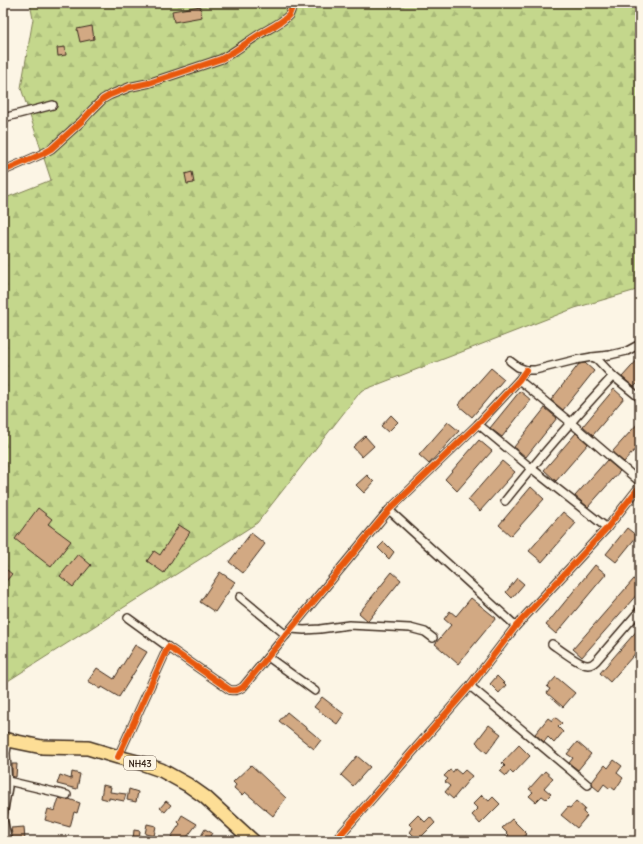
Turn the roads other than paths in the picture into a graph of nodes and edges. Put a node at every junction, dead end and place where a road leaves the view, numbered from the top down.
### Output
1 (293, 3) edge
2 (53, 105) dead end
3 (3, 118) edge
4 (3, 171) edge
5 (640, 344) edge
6 (592, 357) junction
7 (510, 361) dead end
8 (526, 370) junction
9 (613, 376) junction
10 (519, 380) junction
11 (640, 398) edge
12 (570, 422) junction
13 (478, 424) junction
14 (531, 468) junction
15 (640, 482) edge
16 (640, 486) edge
17 (505, 501) dead end
18 (389, 510) junction
19 (607, 528) junction
20 (240, 597) dead end
21 (640, 610) edge
22 (128, 618) dead end
23 (516, 626) junction
24 (289, 632) junction
25 (433, 638) dead end
26 (552, 644) dead end
27 (168, 648) junction
28 (268, 658) junction
29 (470, 686) junction
30 (316, 691) dead end
31 (5, 740) edge
32 (118, 757) junction
33 (5, 782) edge
34 (588, 785) dead end
35 (67, 795) dead end
36 (3, 815) edge
37 (3, 821) edge
38 (243, 836) edge
39 (8, 841) edge
40 (253, 841) edge
41 (335, 841) edge

1 - 4 street
2 - 3 street
5 - 6 street
6 - 8 street
6 - 9 street
7 - 8 street
8 - 10 street
9 - 11 street
9 - 12 street
10 - 12 street
10 - 13 street
12 - 14 street
12 - 15 street
13 - 14 street
13 - 18 street
14 - 17 street
14 - 19 street
16 - 19 street
18 - 23 street
18 - 24 street
19 - 23 street
20 - 24 street
21 - 26 street
22 - 27 street
23 - 29 street
24 - 25 street
24 - 28 street
27 - 28 street
27 - 32 street
28 - 30 street
29 - 34 street
29 - 41 street
31 - 32 highway, NH43
31 - 33 street
32 - 38 highway, NH43
33 - 35 street
33 - 36 street
37 - 39 street
38 - 40 highway, NH43

